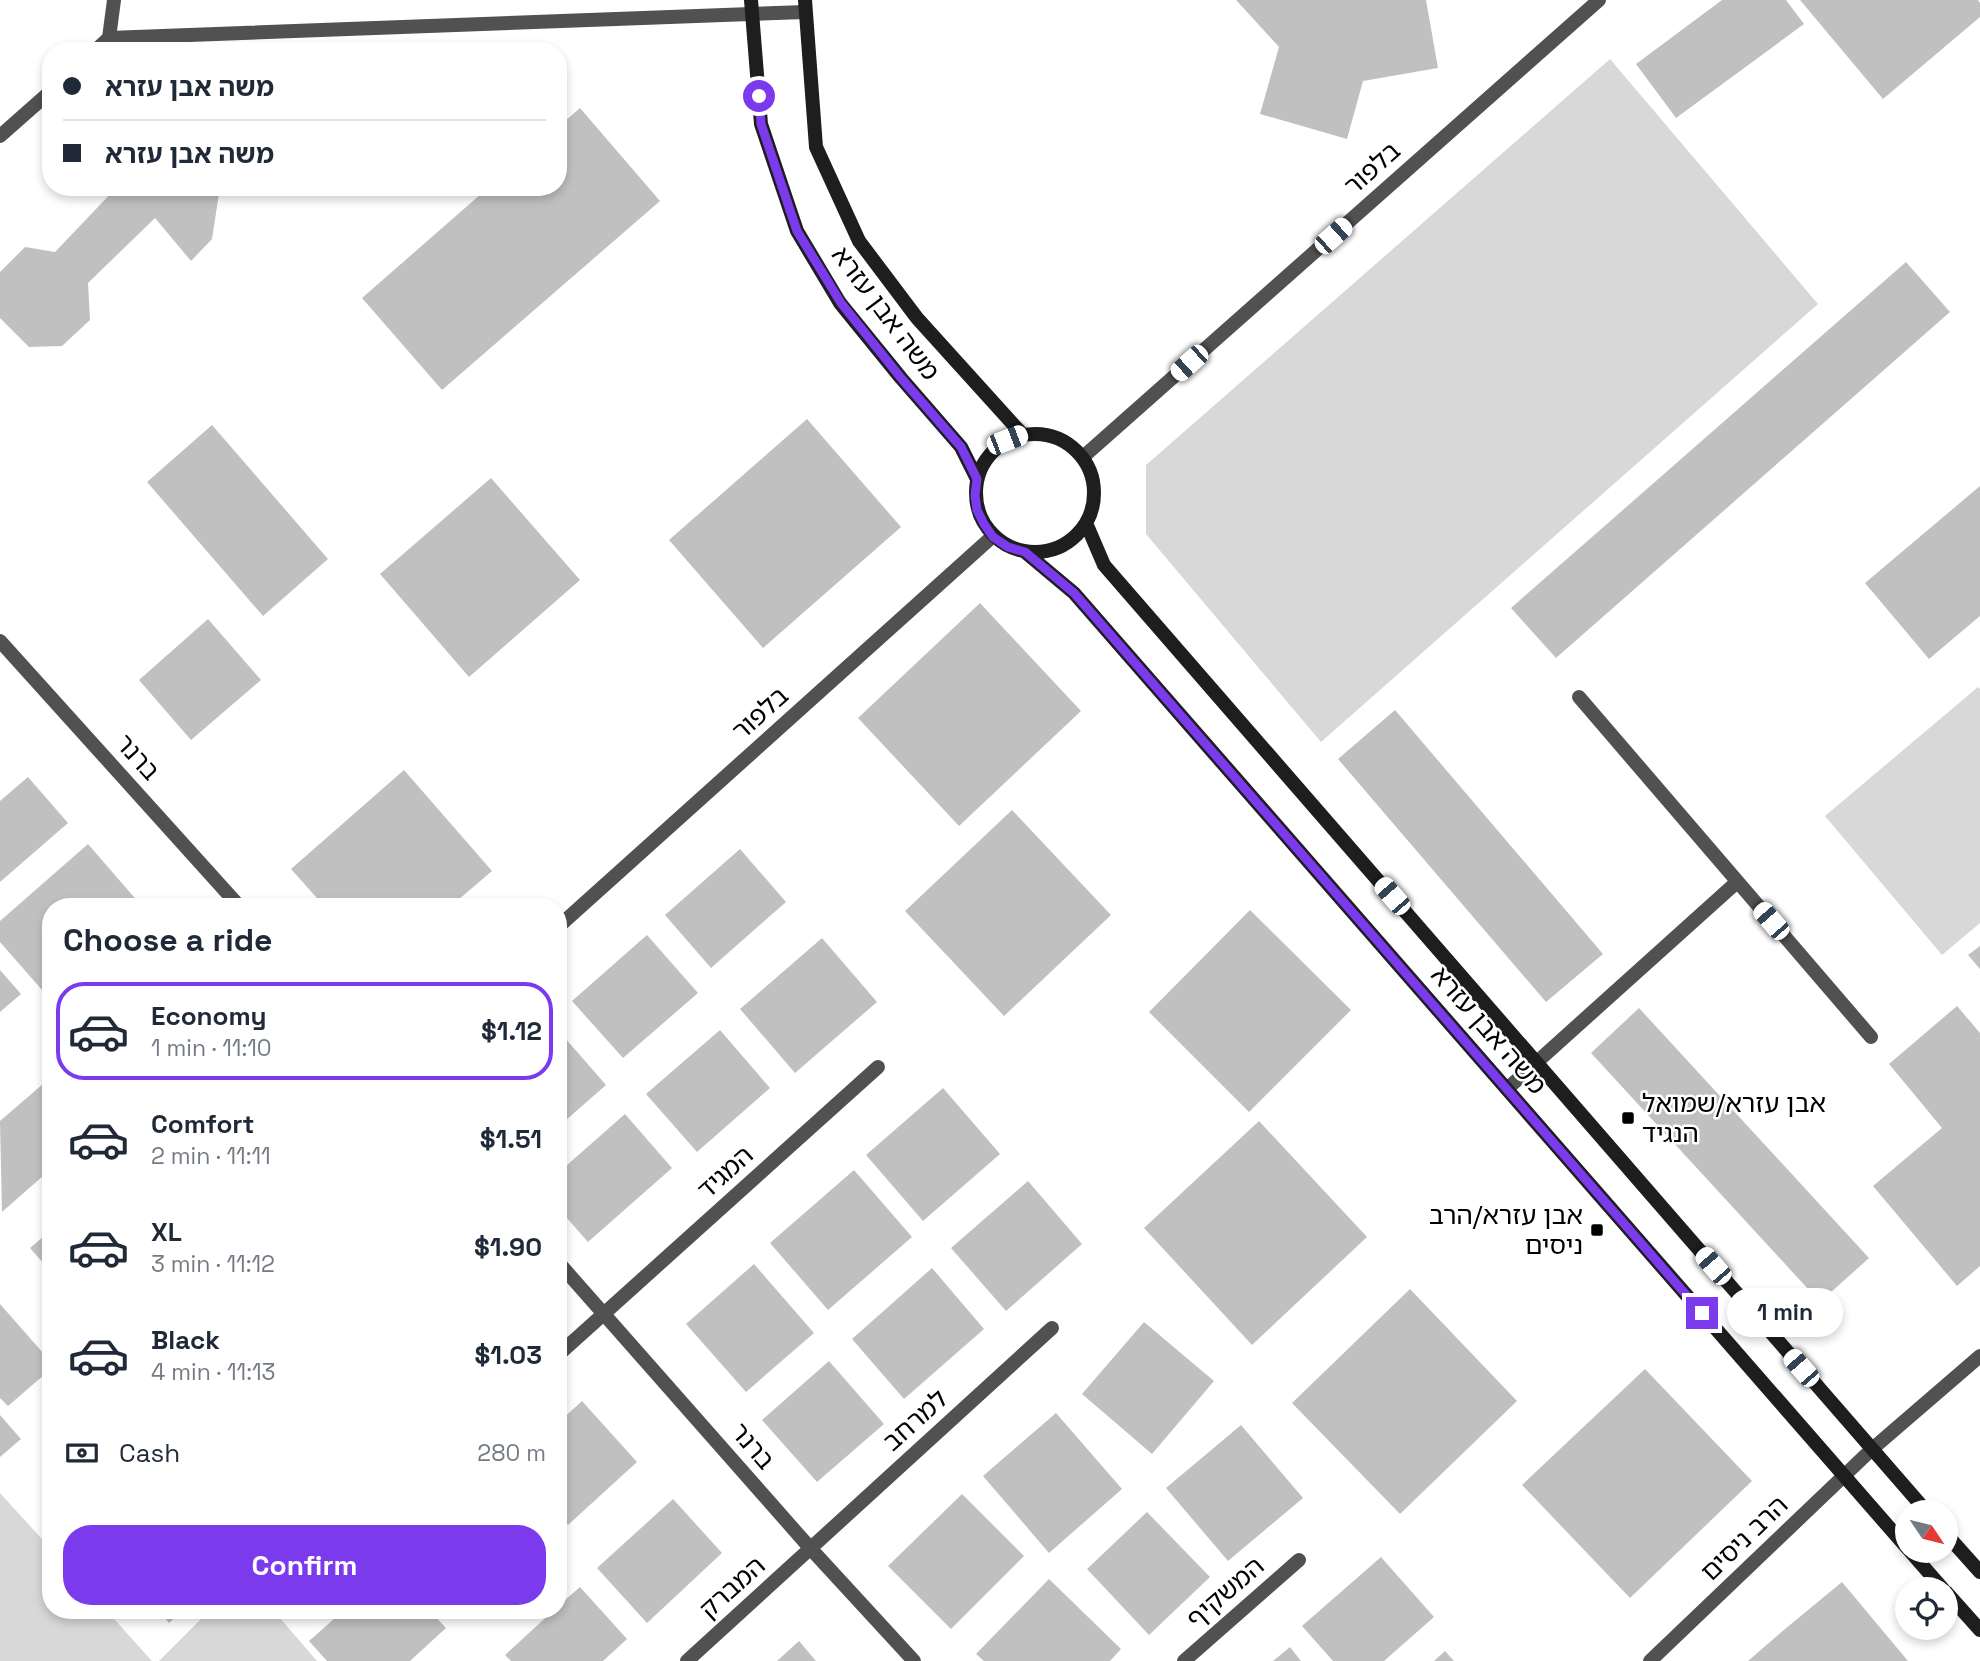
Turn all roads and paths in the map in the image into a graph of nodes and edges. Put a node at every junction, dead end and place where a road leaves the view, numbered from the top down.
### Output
1 (114, 0) edge
2 (1599, 0) edge
3 (805, 6) edge
4 (751, 7) edge
5 (109, 38) junction
6 (105, 42) edge
7 (42, 98) edge
8 (0, 136) edge
9 (1022, 435) junction
10 (1083, 457) junction
11 (977, 479) junction
12 (1086, 523) junction
13 (993, 537) junction
14 (1025, 552) junction
15 (0, 641) edge
16 (1579, 697) dead end
17 (1737, 882) junction
18 (232, 898) edge
19 (567, 919) edge
20 (1871, 1037) dead end
21 (1536, 1062) junction
22 (878, 1067) dead end
23 (1508, 1088) junction
24 (567, 1272) edge
25 (604, 1314) junction
26 (1052, 1328) dead end
27 (567, 1347) edge
28 (1980, 1356) edge
29 (1871, 1450) junction
30 (1843, 1477) junction
31 (1916, 1500) edge
32 (1895, 1535) edge
33 (1958, 1547) edge
34 (811, 1549) junction
35 (1299, 1560) dead end
36 (1920, 1563) edge
37 (1980, 1572) edge
38 (1933, 1577) edge
39 (1958, 1605) edge
40 (1980, 1630) edge
41 (687, 1661) edge
42 (914, 1661) edge
43 (1184, 1661) edge
44 (1650, 1661) edge

1 - 5 street
2 - 10 street, בלפור
3 - 4 street
3 - 9 street, משה אבן עזרא
4 - 5 street
4 - 11 street, משה אבן עזרא
5 - 6 street
7 - 8 street
9 - 10 street
9 - 11 street
10 - 12 street
11 - 13 street, משה אבן עזרא
12 - 14 street
12 - 21 street, משה אבן עזרא
13 - 14 street, משה אבן עזרא
13 - 19 street, בלפור
14 - 23 street, משה אבן עזרא
15 - 18 street, ברנר
16 - 17 street
17 - 20 street
17 - 21 street
21 - 23 street
21 - 29 street, משה אבן עזרא
22 - 25 street, המגיד
23 - 30 street, משה אבן עזרא
24 - 25 street, ברנר
25 - 27 street, המגיד
25 - 34 street, ברנר
26 - 34 street, למרחב
28 - 29 street, הרב ניסים
29 - 30 street, הרב ניסים
29 - 31 street, משה אבן עזרא
30 - 32 street, משה אבן עזרא
30 - 44 street, הרב ניסים
33 - 37 street
34 - 41 street, המברק
34 - 42 street, ברנר
35 - 43 street, המשקיף
36 - 38 street, משה אבן עזרא
39 - 40 street, משה אבן עזרא

